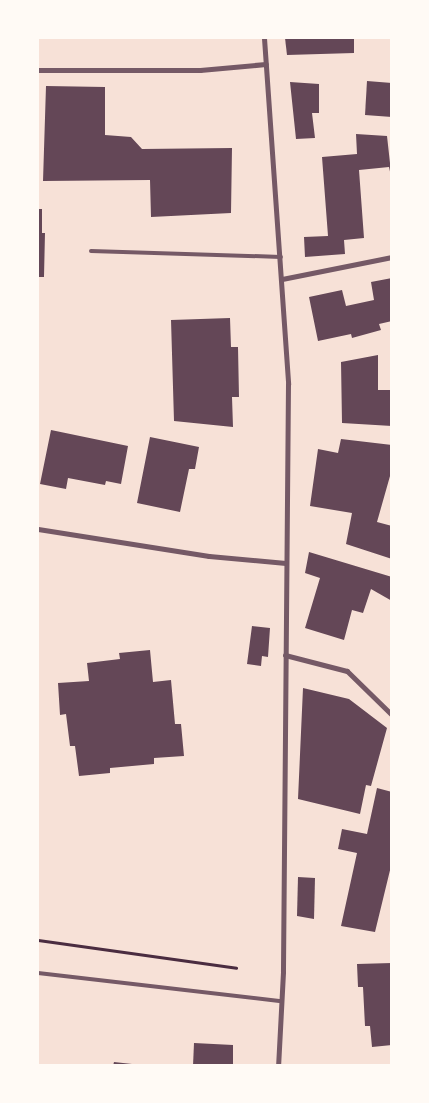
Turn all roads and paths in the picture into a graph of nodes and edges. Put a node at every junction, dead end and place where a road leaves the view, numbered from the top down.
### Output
1 (264, 38) edge
2 (266, 64) junction
3 (38, 70) edge
4 (91, 251) dead end
5 (281, 256) junction
6 (392, 257) edge
7 (282, 279) junction
8 (38, 529) edge
9 (286, 563) junction
10 (285, 655) junction
11 (392, 715) edge
12 (38, 940) edge
13 (236, 968) dead end
14 (38, 973) edge
15 (281, 1002) junction
16 (278, 1066) edge

1 - 2 street
2 - 3 street
2 - 5 street
4 - 5 lane
5 - 7 street
6 - 7 street
7 - 9 street
8 - 9 street
9 - 10 street
10 - 11 street
10 - 15 street
12 - 13 path
14 - 15 lane
15 - 16 street

